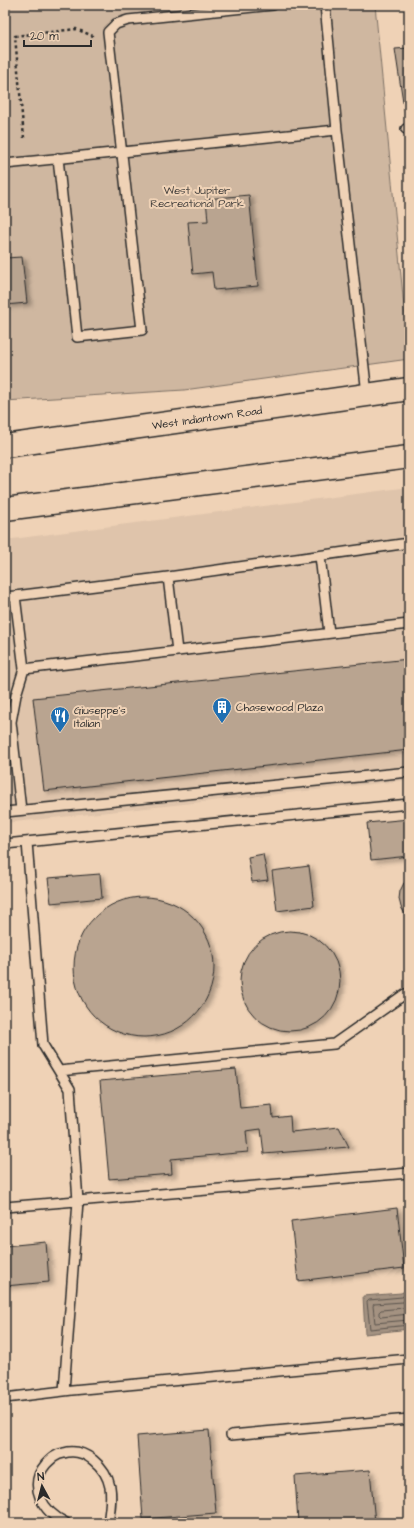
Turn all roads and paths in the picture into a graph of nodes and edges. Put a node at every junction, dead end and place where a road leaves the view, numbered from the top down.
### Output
1 (273, 5) edge
2 (324, 5) edge
3 (95, 37) dead end
4 (337, 130) junction
5 (24, 138) dead end
6 (122, 152) junction
7 (58, 158) junction
8 (5, 164) edge
9 (409, 389) edge
10 (367, 394) junction
11 (5, 446) edge
12 (409, 457) edge
13 (5, 509) edge
14 (409, 543) edge
15 (320, 556) junction
16 (168, 577) junction
17 (15, 596) junction
18 (5, 597) edge
19 (409, 624) edge
20 (329, 634) junction
21 (177, 651) junction
22 (24, 669) junction
23 (409, 772) edge
24 (409, 804) edge
25 (21, 810) junction
26 (5, 812) edge
27 (27, 842) junction
28 (5, 844) edge
29 (409, 994) edge
30 (59, 1071) junction
31 (409, 1173) edge
32 (78, 1200) junction
33 (5, 1207) edge
34 (409, 1359) edge
35 (64, 1391) junction
36 (5, 1398) edge
37 (409, 1419) edge
38 (231, 1435) dead end
39 (66, 1523) edge
40 (108, 1523) edge

1 - 6 lane
2 - 4 lane
3 - 5 path
4 - 6 lane
4 - 10 lane
6 - 7 lane
6 - 7 lane
7 - 8 lane
9 - 10 main road, West Indiantown Road
10 - 11 main road, West Indiantown Road
12 - 13 main road
14 - 15 lane
15 - 16 lane
15 - 20 lane
16 - 17 lane
16 - 21 lane
17 - 18 lane
17 - 22 lane
19 - 20 lane
20 - 21 lane
21 - 22 lane
22 - 25 lane
23 - 25 lane
24 - 27 lane
25 - 26 lane
27 - 28 lane
27 - 30 lane
29 - 30 lane
30 - 32 lane
31 - 32 lane
32 - 33 lane
32 - 35 lane
34 - 35 lane
35 - 36 lane
37 - 38 lane
39 - 40 lane

